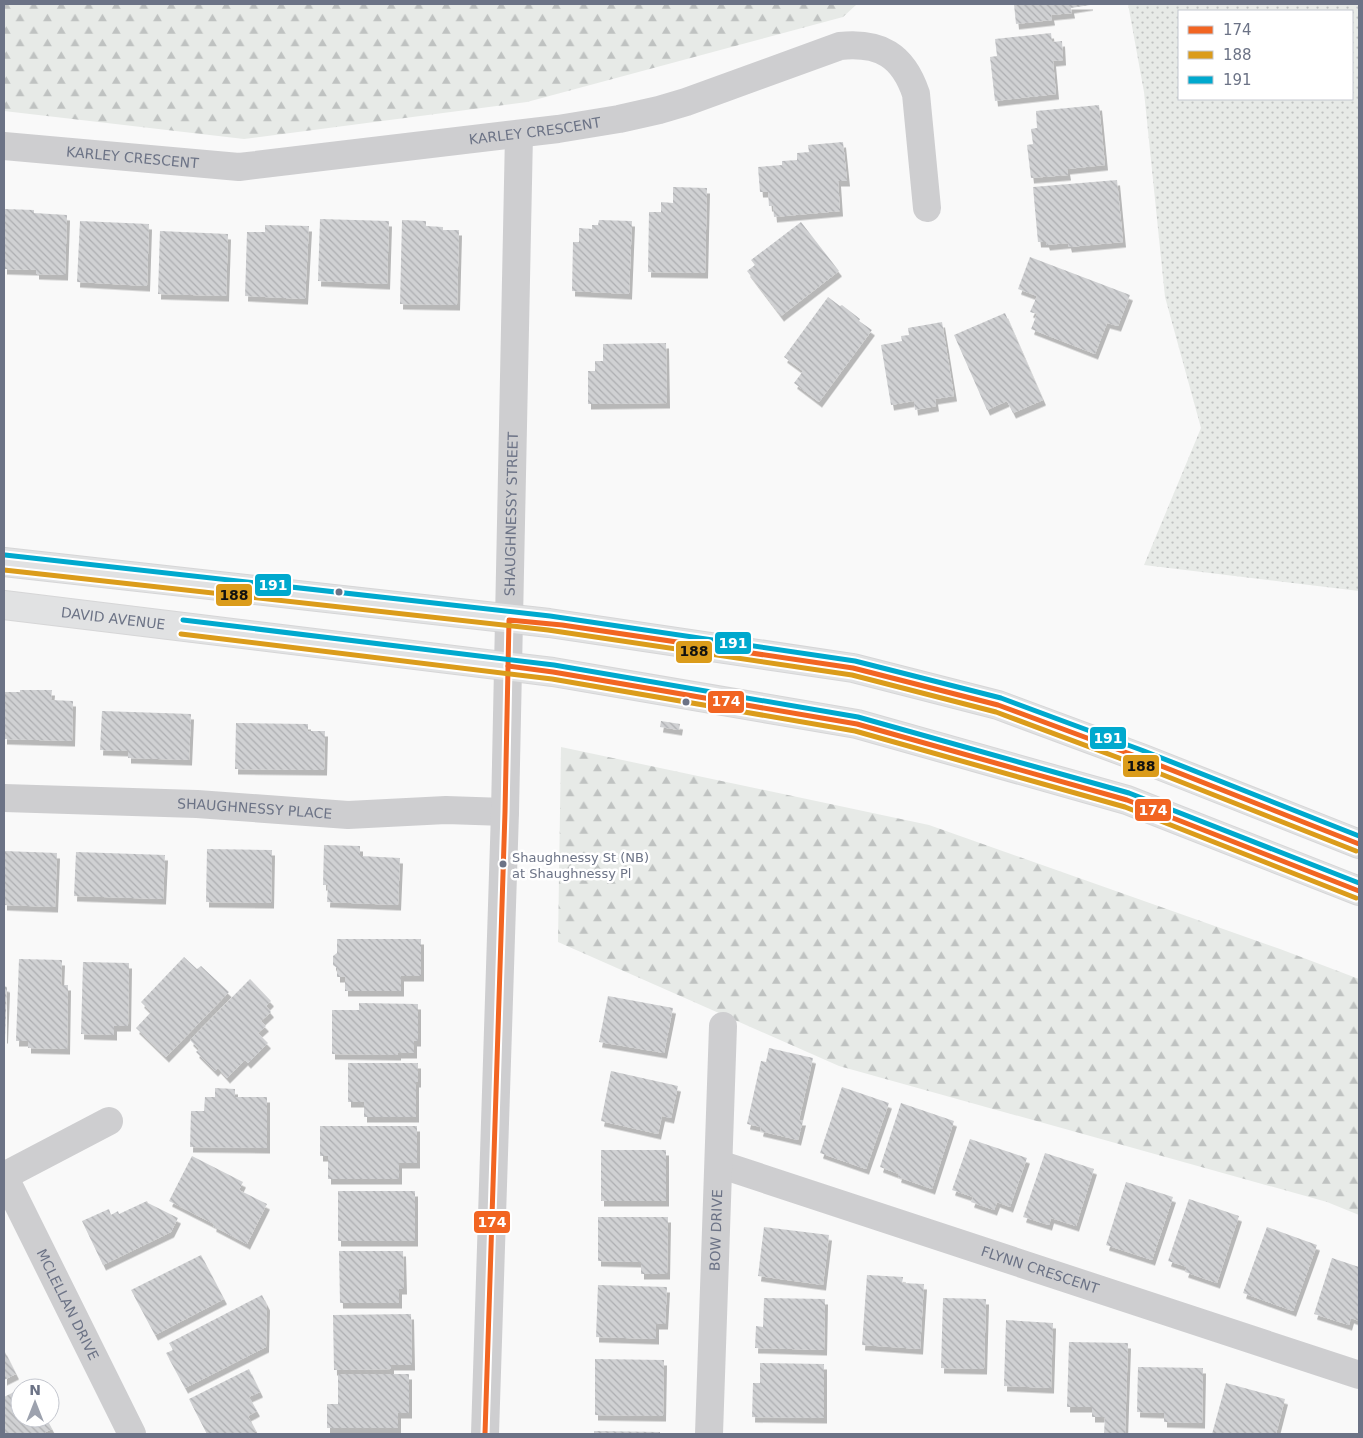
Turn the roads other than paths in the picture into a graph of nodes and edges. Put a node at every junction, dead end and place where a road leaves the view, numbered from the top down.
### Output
1 (519, 134) junction
2 (4, 146) edge
3 (927, 208) dead end
4 (4, 562) edge
5 (4, 605) edge
6 (509, 620) junction
7 (508, 666) junction
8 (4, 798) edge
9 (505, 812) junction
10 (1359, 844) edge
11 (1359, 891) edge
12 (723, 1026) dead end
13 (109, 1121) dead end
14 (719, 1164) junction
15 (4, 1176) edge
16 (1359, 1375) edge
17 (132, 1434) edge
18 (485, 1434) edge
19 (709, 1434) edge

1 - 2 street, KARLEY CRESCENT
1 - 3 street, KARLEY CRESCENT
1 - 6 street, SHAUGHNESSY STREET
4 - 6 main road
5 - 7 main road, DAVID AVENUE
6 - 7 street, SHAUGHNESSY STREET
6 - 10 main road
7 - 9 street, SHAUGHNESSY STREET
7 - 11 main road, DAVID AVENUE
8 - 9 street, SHAUGHNESSY PLACE
9 - 18 street, SHAUGHNESSY STREET
12 - 14 street, BOW DRIVE
13 - 15 street
14 - 16 street, FLYNN CRESCENT
14 - 19 street, BOW DRIVE
15 - 17 street, MCLELLAN DRIVE

